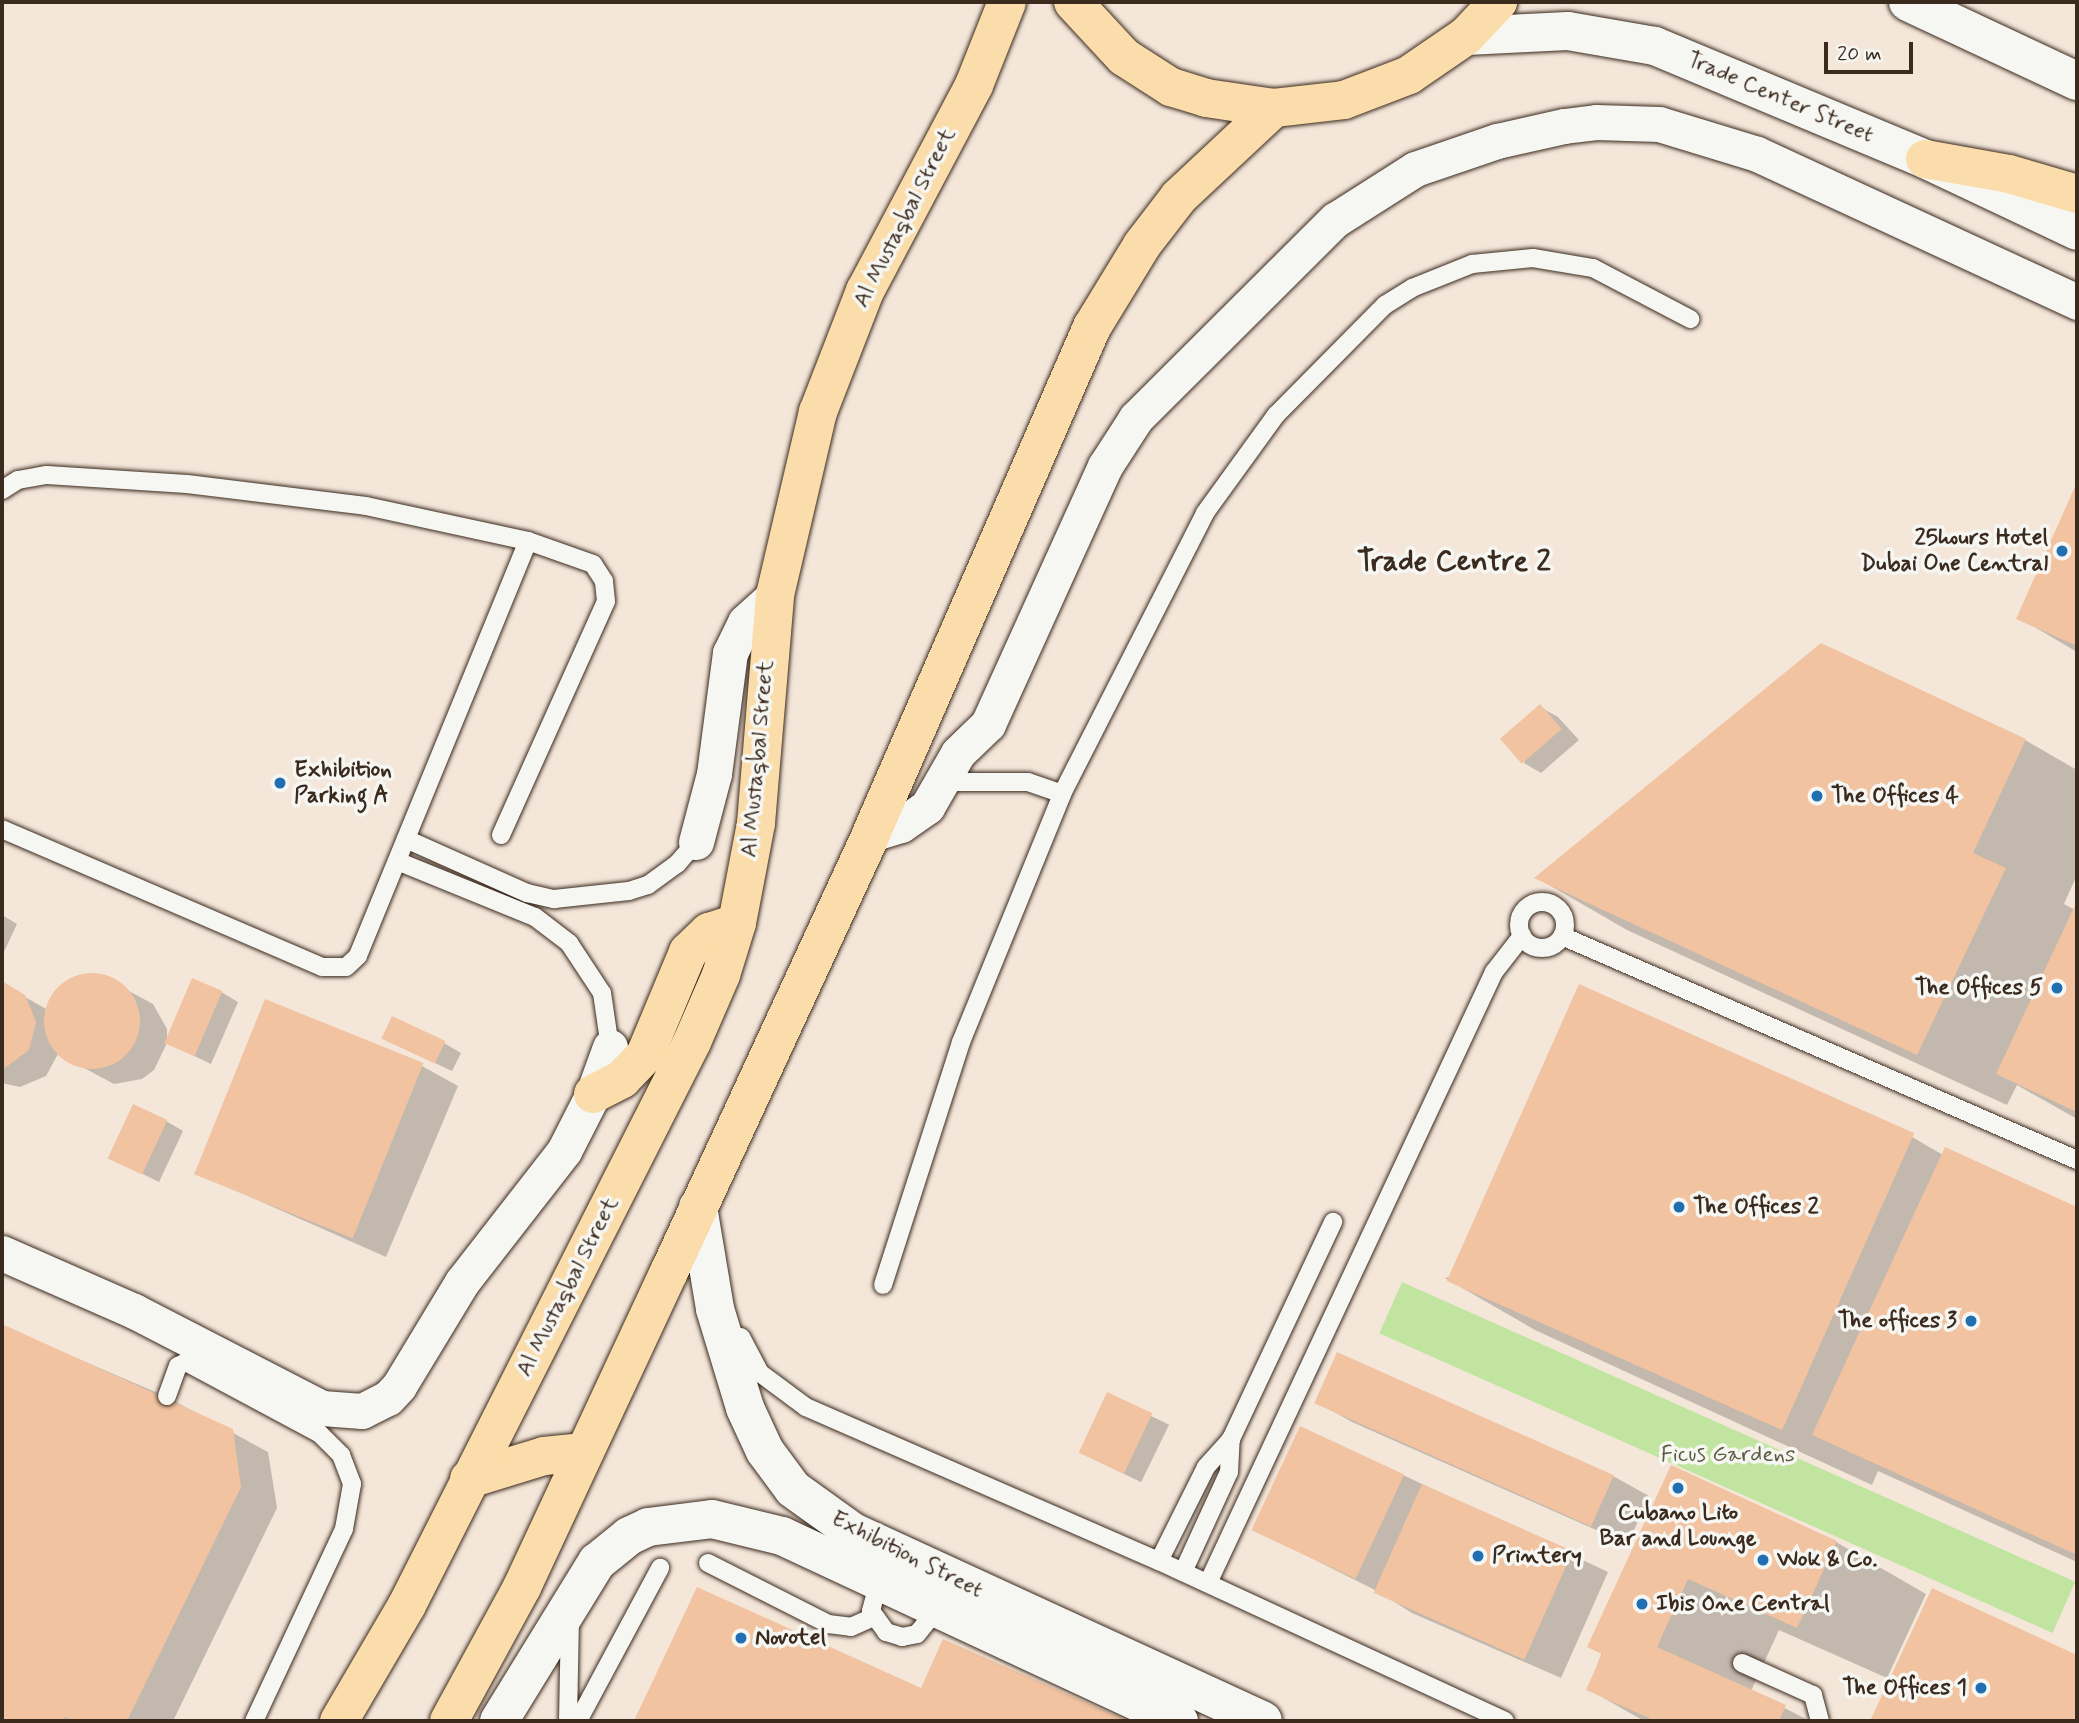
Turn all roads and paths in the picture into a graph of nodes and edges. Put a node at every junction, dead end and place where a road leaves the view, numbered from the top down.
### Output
1 (1007, 2) edge
2 (1073, 2) edge
3 (1498, 2) edge
4 (1908, 2) edge
5 (1466, 36) junction
6 (2077, 81) edge
7 (1274, 107) junction
8 (1925, 159) junction
9 (2077, 194) edge
10 (2077, 231) edge
11 (2077, 302) edge
12 (1690, 319) dead end
13 (2, 490) edge
14 (528, 541) junction
15 (775, 595) junction
16 (944, 782) junction
17 (1062, 794) junction
18 (2, 829) edge
19 (871, 834) junction
20 (502, 835) dead end
21 (406, 839) junction
22 (696, 842) joint
23 (397, 861) junction
24 (737, 923) junction
25 (1522, 936) junction
26 (1562, 936) junction
27 (610, 1047) joint
28 (593, 1094) junction
29 (2077, 1160) edge
30 (706, 1190) junction
31 (1333, 1222) dead end
32 (2, 1253) edge
33 (883, 1285) dead end
34 (167, 1396) dead end
35 (1231, 1439) junction
36 (584, 1452) junction
37 (469, 1479) junction
38 (1159, 1561) junction
39 (708, 1563) dead end
40 (660, 1568) dead end
41 (1183, 1572) junction
42 (1208, 1583) junction
43 (876, 1599) junction
44 (570, 1605) junction
45 (1742, 1663) dead end
46 (254, 1721) edge
47 (339, 1721) edge
48 (449, 1721) edge
49 (499, 1721) edge
50 (568, 1721) edge
51 (579, 1721) edge
52 (1179, 1721) edge
53 (1263, 1721) edge
54 (1505, 1721) edge
55 (1820, 1721) edge

1 - 15 main road, Al Mustaqbal Street
2 - 7 main road
3 - 5 main road
4 - 6 street
5 - 7 main road
5 - 8 street, Trade Center Street
7 - 19 main road
8 - 9 main road
8 - 10 street, Trade Center Street
11 - 16 street
12 - 17 lane
13 - 14 lane
14 - 20 lane
14 - 21 lane
15 - 22 street
15 - 24 main road, Al Mustaqbal Street
16 - 17 lane
16 - 19 street
17 - 33 lane
18 - 23 lane
19 - 30 main road
21 - 22 lane
21 - 23 lane
23 - 27 lane
24 - 28 main road
24 - 37 main road, Al Mustaqbal Street
25 - 26 lane
25 - 26 lane
25 - 42 lane
26 - 29 lane
27 - 28 street
28 - 32 street
30 - 36 main road
30 - 38 lane
30 - 53 street, Exhibition Street
31 - 35 lane
34 - 46 lane
35 - 38 lane
35 - 41 lane
36 - 37 main road
36 - 48 main road
37 - 47 main road, Al Mustaqbal Street
38 - 41 lane
39 - 43 lane
40 - 51 lane
41 - 42 lane
42 - 54 lane
43 - 44 street, Exhibition Street
43 - 52 street, Exhibition Street
44 - 49 street, Exhibition Street
44 - 50 lane
45 - 55 lane

